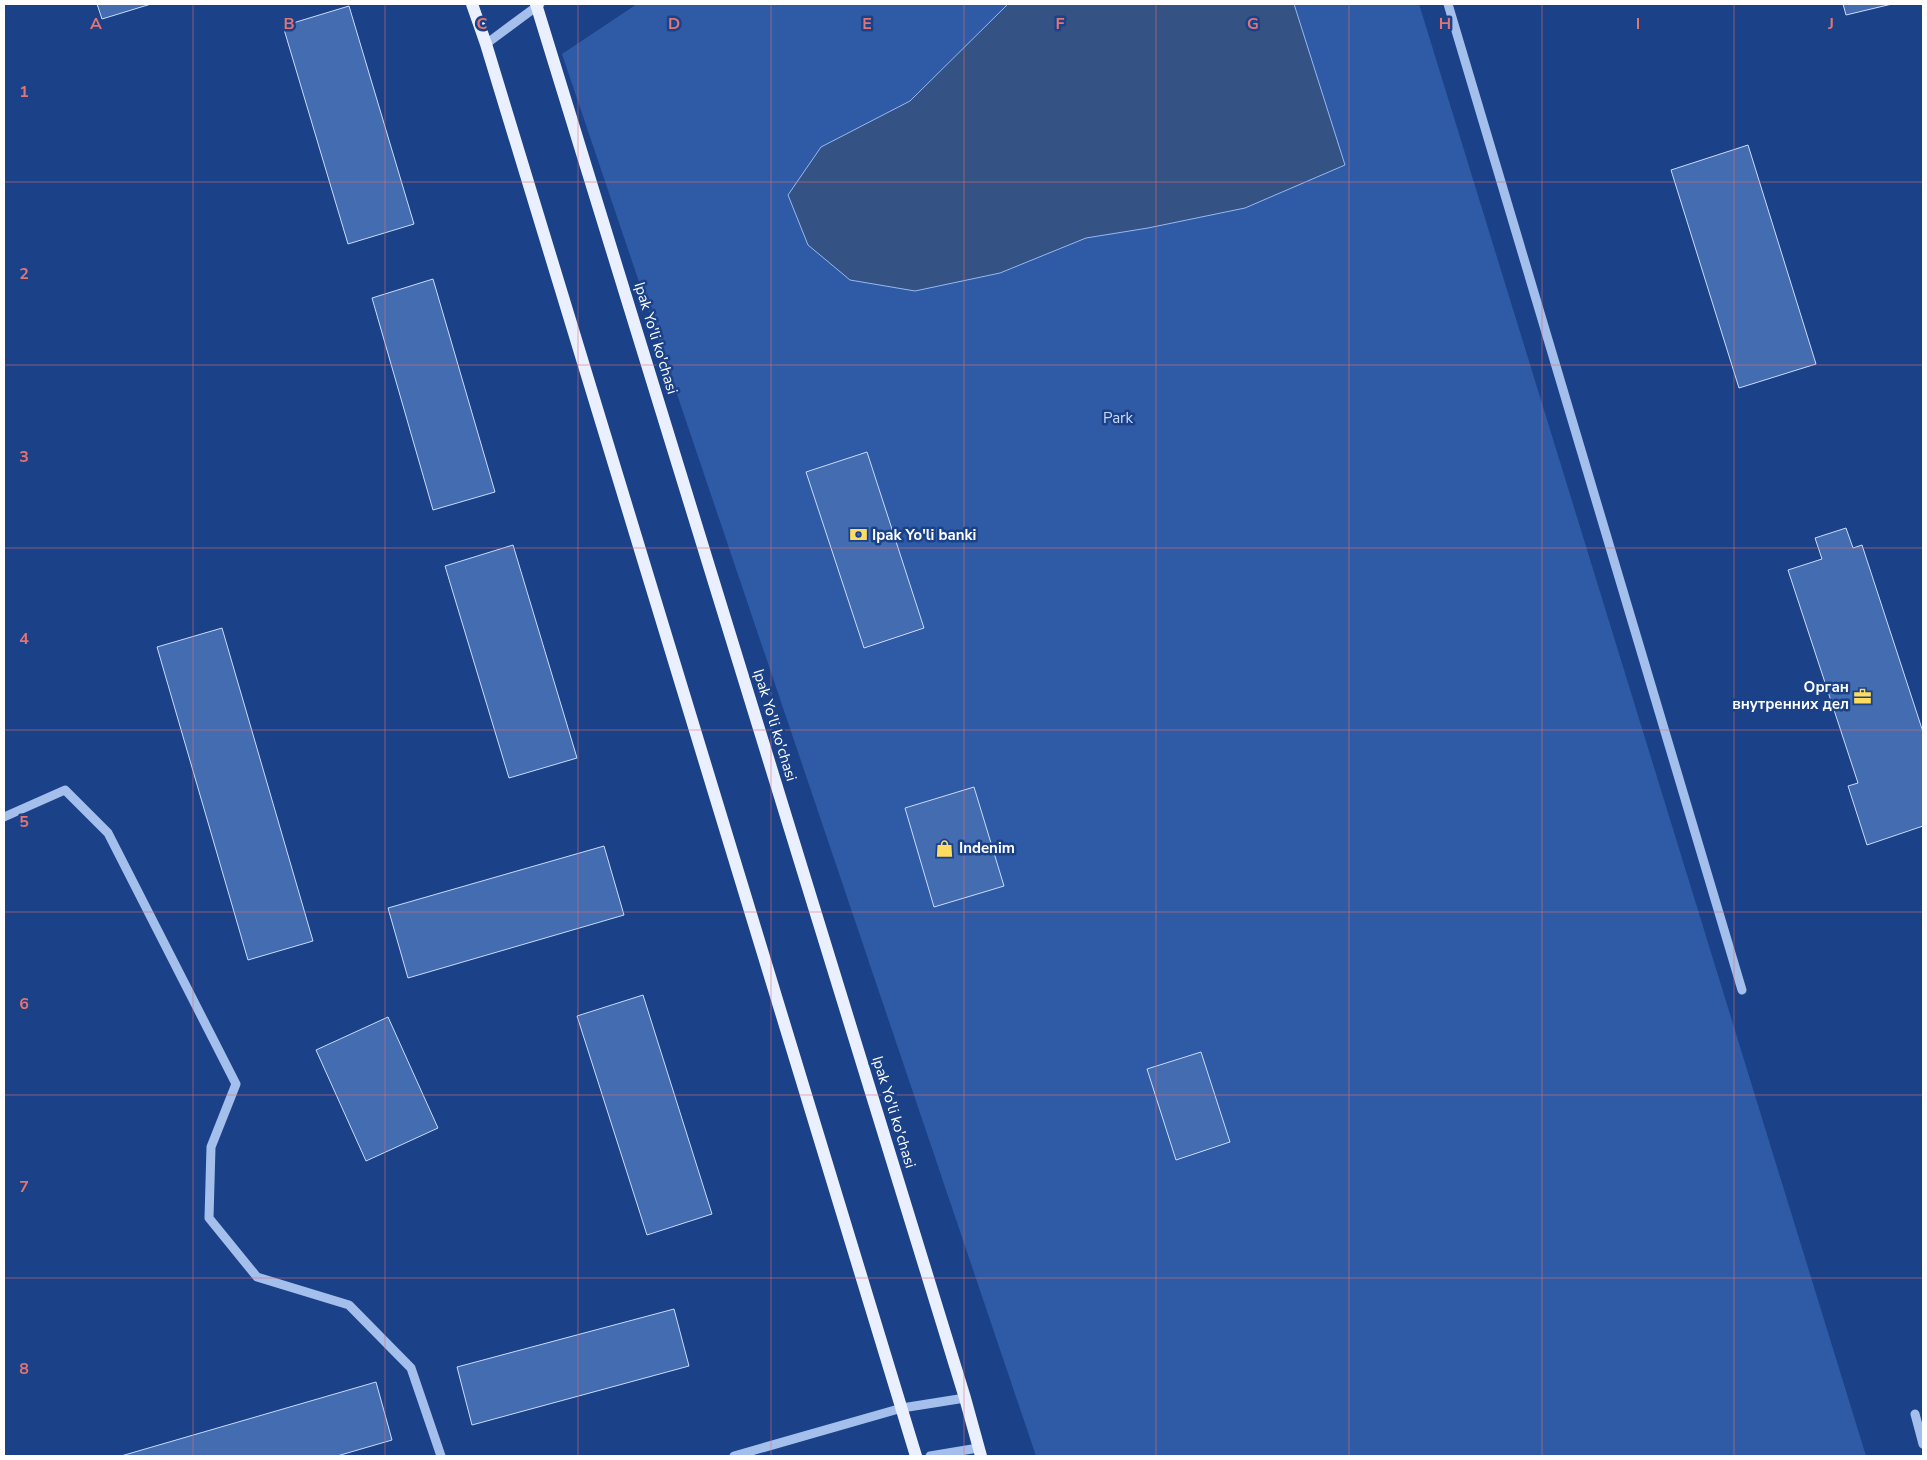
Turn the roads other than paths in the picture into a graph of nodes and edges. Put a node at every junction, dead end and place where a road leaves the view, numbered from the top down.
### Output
1 (472, 4) edge
2 (538, 4) edge
3 (1448, 4) edge
4 (486, 44) junction
5 (4, 817) edge
6 (1742, 990) dead end
7 (965, 1398) junction
8 (902, 1408) junction
9 (1915, 1414) dead end
10 (1923, 1444) edge
11 (980, 1452) edge
12 (441, 1456) edge
13 (734, 1456) edge
14 (916, 1456) edge
15 (930, 1456) edge

1 - 4 main road
2 - 4 street
2 - 7 main road, Ipak Yo'li ko'chasi
3 - 6 street
4 - 8 main road
5 - 12 street
7 - 8 street
7 - 11 main road, Ipak Yo'li ko'chasi
8 - 13 street
8 - 14 main road
9 - 10 street
11 - 15 street

